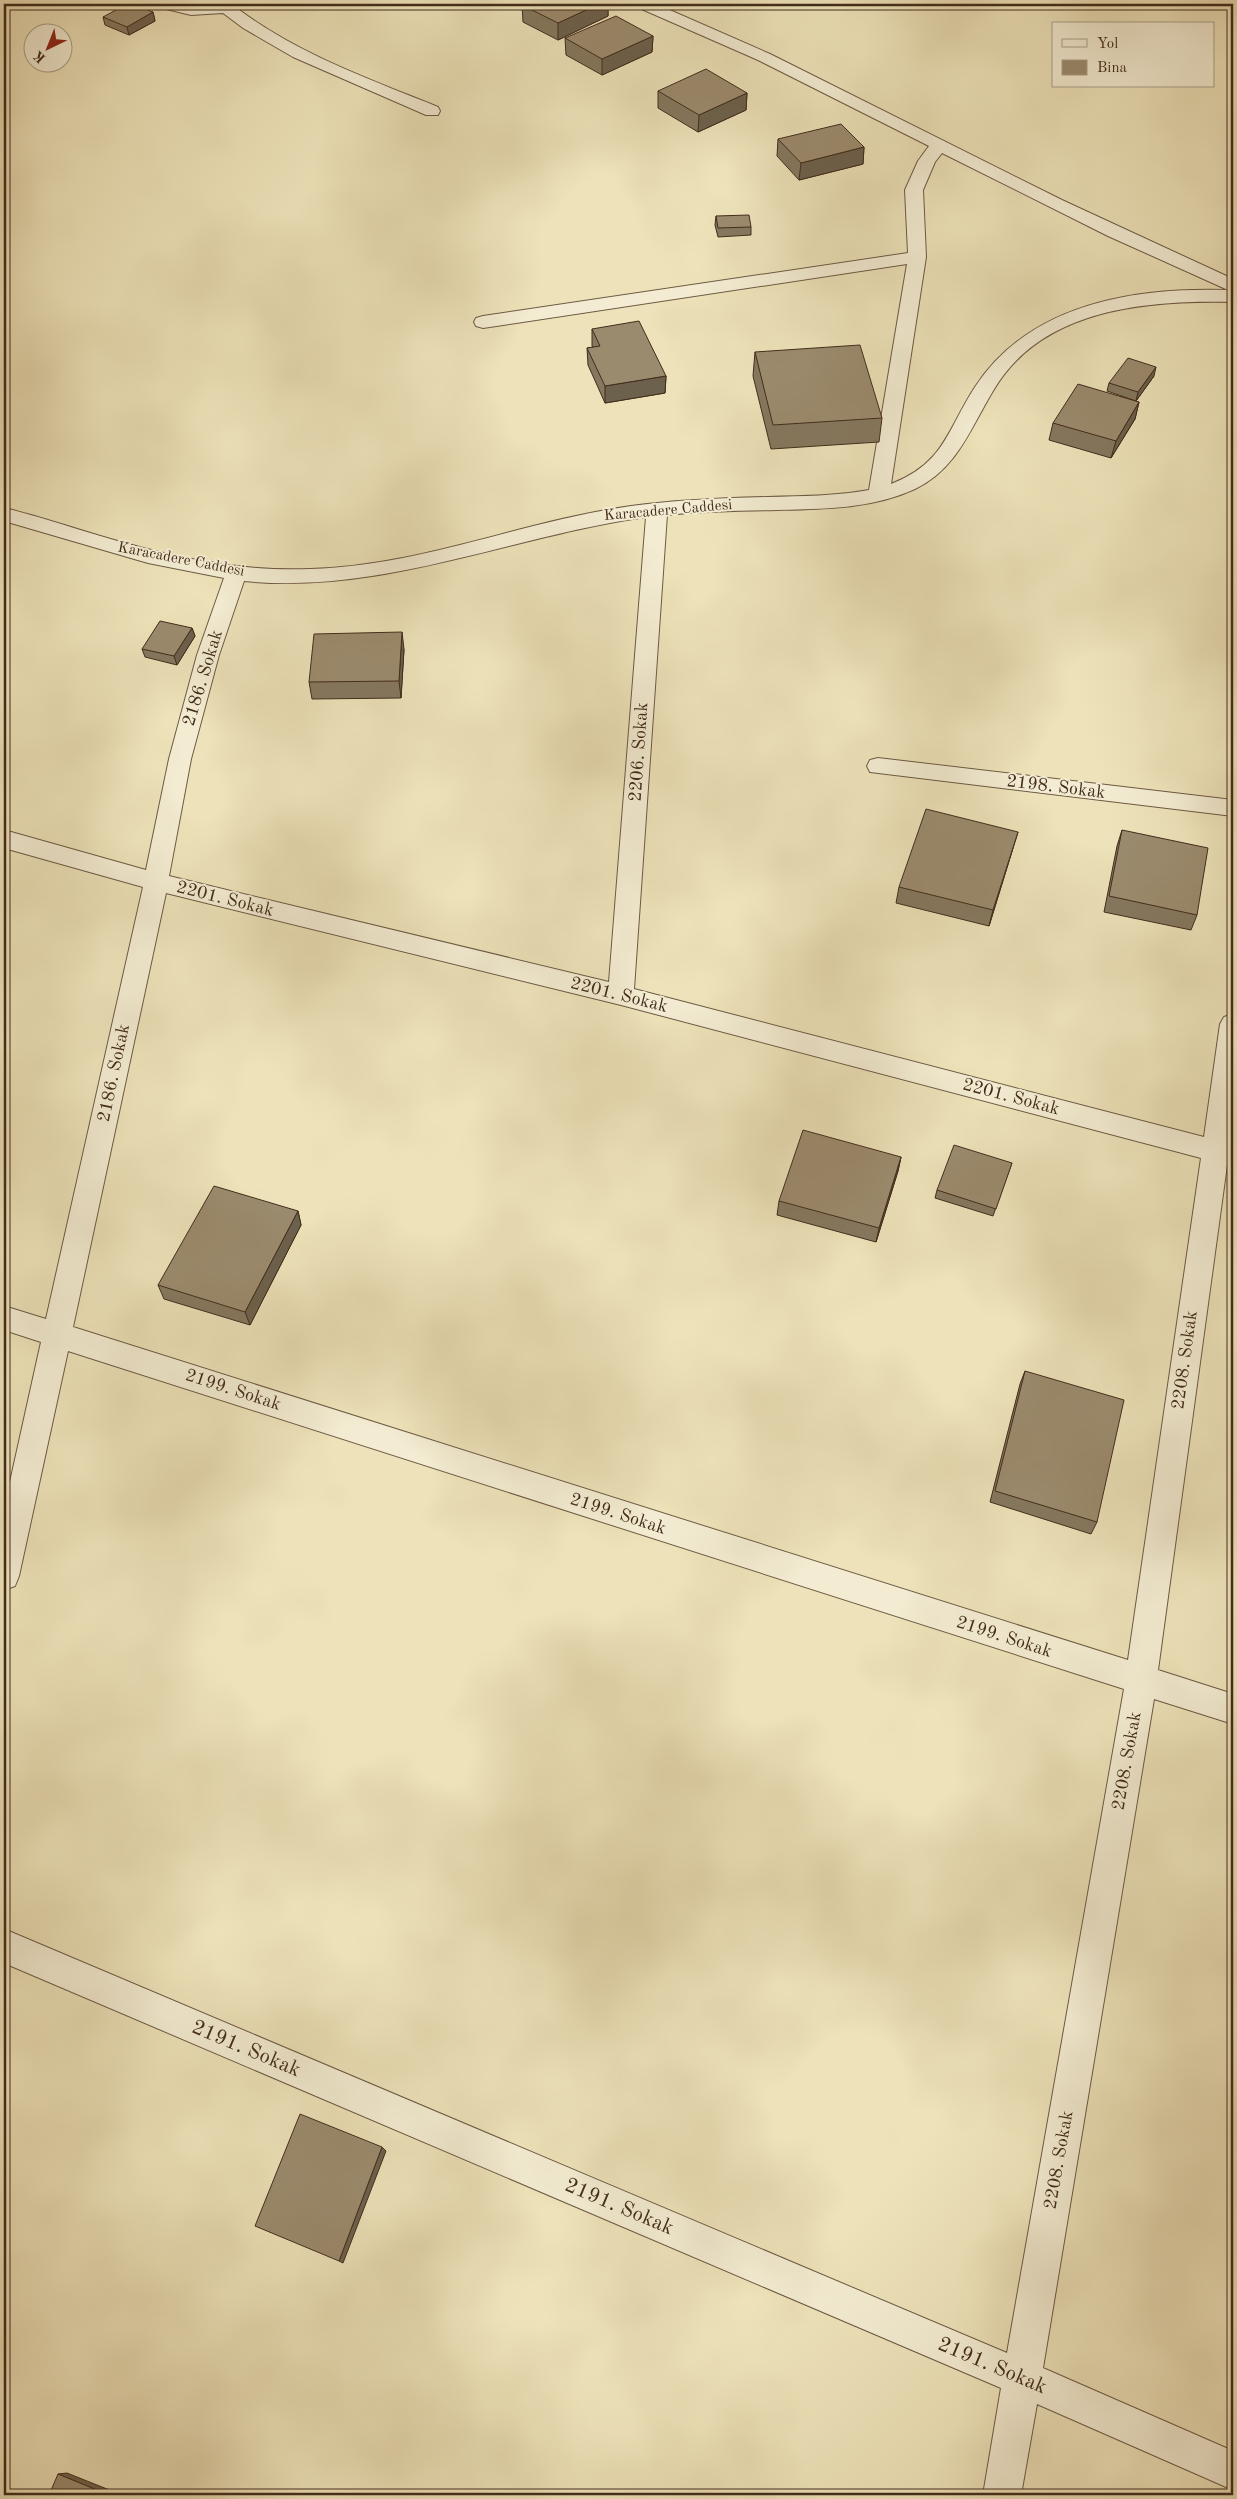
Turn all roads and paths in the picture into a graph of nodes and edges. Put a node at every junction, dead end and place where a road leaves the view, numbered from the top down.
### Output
1 (164, 4) edge
2 (643, 4) edge
3 (231, 6) edge
4 (432, 111) dead end
5 (939, 145) junction
6 (917, 257) junction
7 (1233, 286) edge
8 (1233, 296) edge
9 (483, 322) dead end
10 (879, 494) junction
11 (657, 509) junction
12 (4, 514) edge
13 (236, 574) junction
14 (878, 766) dead end
15 (1233, 808) edge
16 (4, 839) edge
17 (156, 882) junction
18 (621, 995) junction
19 (1233, 1024) edge
20 (1224, 1152) edge
21 (4, 1318) edge
22 (57, 1334) junction
23 (4, 1576) edge
24 (1141, 1680) junction
25 (1233, 1709) edge
26 (4, 1946) edge
27 (1022, 2378) junction
28 (1233, 2471) edge
29 (1002, 2495) edge

1 - 3 street
2 - 5 street
3 - 4 street
5 - 6 street
5 - 7 street
6 - 9 street
6 - 10 street
8 - 10 street, Karacadere Caddesi
10 - 11 street, Karacadere Caddesi
11 - 13 street, Karacadere Caddesi
11 - 18 street, 2206. Sokak
12 - 13 street, Karacadere Caddesi
13 - 17 street, 2186. Sokak
14 - 15 street, 2198. Sokak
16 - 17 street, 2201. Sokak
17 - 18 street, 2201. Sokak
17 - 22 street, 2186. Sokak
18 - 20 street, 2201. Sokak
19 - 20 street, 2208. Sokak
20 - 24 street, 2208. Sokak
21 - 22 street, 2199. Sokak
22 - 23 street, 2186. Sokak
22 - 24 street, 2199. Sokak
24 - 25 street, 2199. Sokak
24 - 27 street, 2208. Sokak
26 - 27 street, 2191. Sokak
27 - 28 street, 2191. Sokak
27 - 29 street, 2208. Sokak

